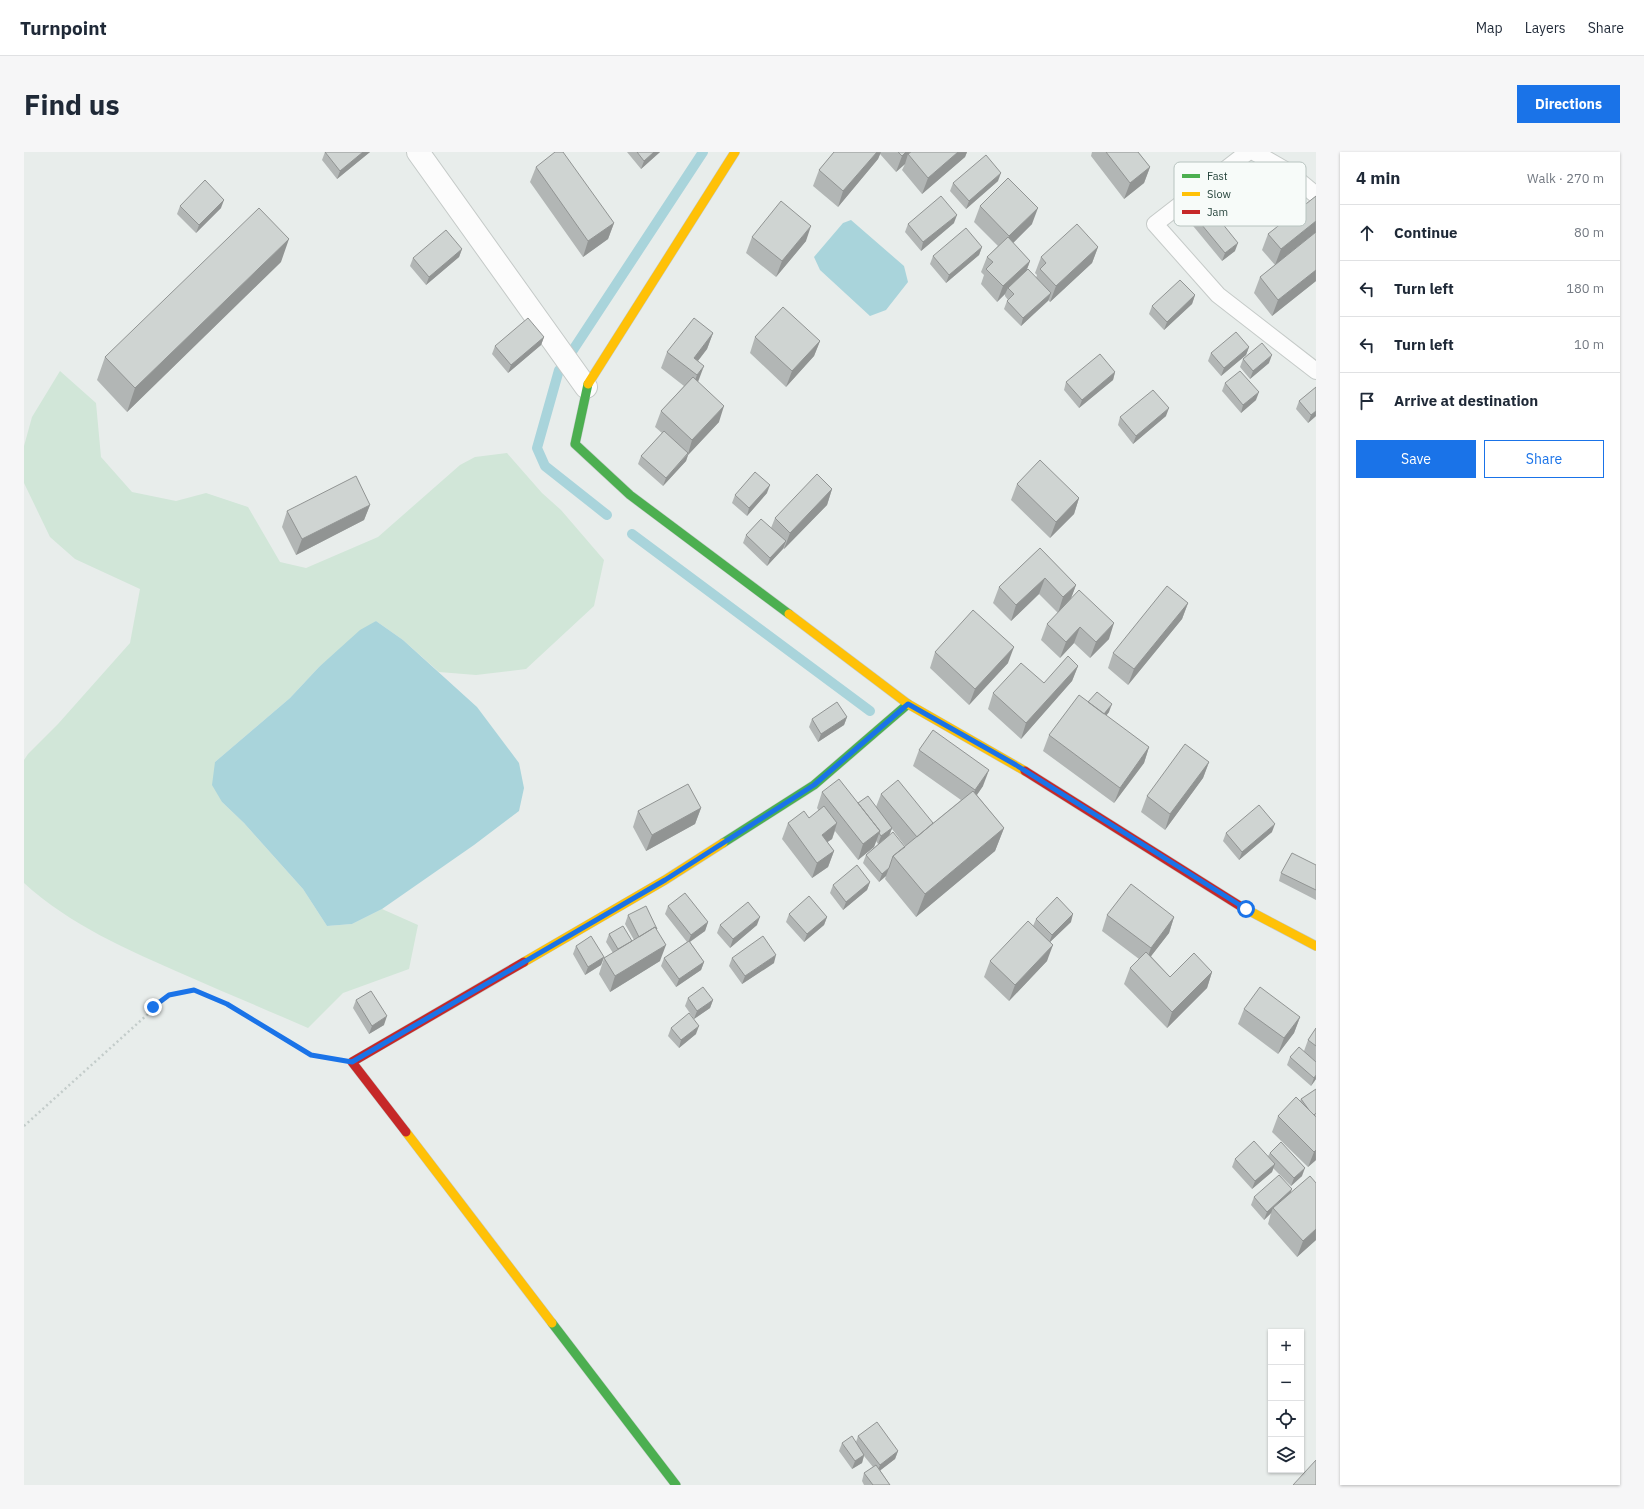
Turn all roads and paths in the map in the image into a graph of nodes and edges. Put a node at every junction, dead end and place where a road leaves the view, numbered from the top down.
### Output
1 (418, 152) edge
2 (735, 152) edge
3 (1248, 152) edge
4 (1254, 152) edge
5 (1235, 162) edge
6 (1271, 162) edge
7 (1306, 187) edge
8 (1316, 195) edge
9 (1174, 209) edge
10 (1316, 371) edge
11 (586, 387) junction
12 (908, 704) junction
13 (1316, 946) edge
14 (352, 1062) junction
15 (24, 1126) edge
16 (676, 1485) edge

1 - 11 street
2 - 11 street
3 - 5 lane
4 - 6 lane
7 - 8 lane
9 - 10 lane
11 - 12 street
12 - 13 street
12 - 14 street
14 - 15 path
14 - 16 street

